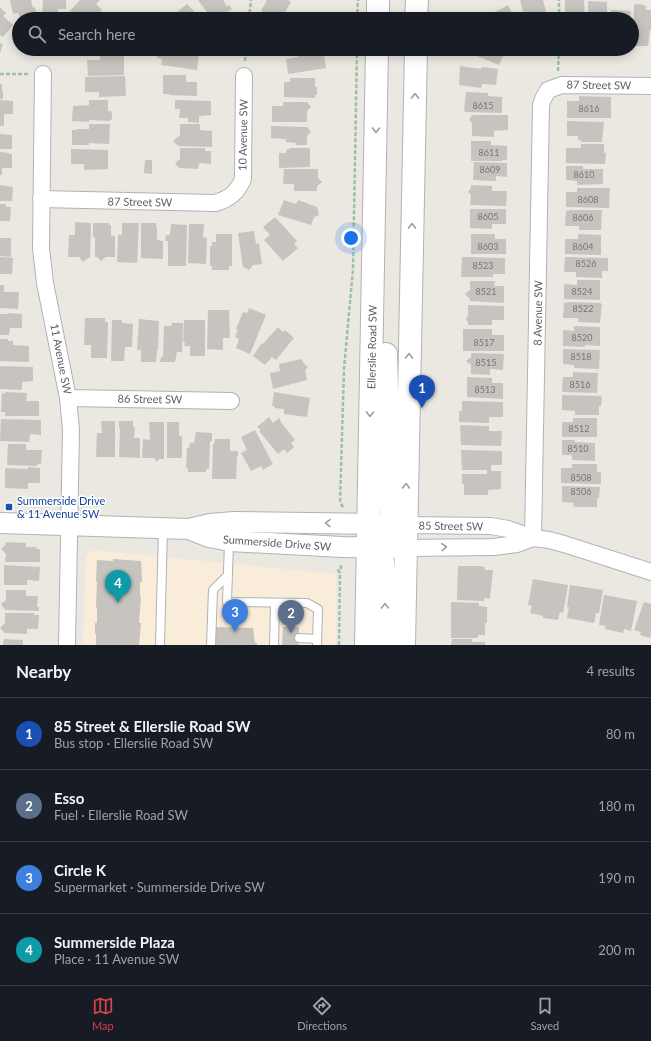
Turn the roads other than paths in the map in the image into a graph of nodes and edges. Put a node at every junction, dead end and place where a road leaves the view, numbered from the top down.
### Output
1 (378, 0) edge
2 (417, 0) edge
3 (378, 12) edge
4 (416, 12) edge
5 (377, 56) edge
6 (416, 56) edge
7 (43, 74) road end
8 (244, 76) dead end
9 (651, 86) edge
10 (553, 88) joint
11 (235, 193) joint
12 (41, 200) junction
13 (375, 240) junction
14 (68, 398) junction
15 (232, 400) dead end
16 (0, 523) edge
17 (70, 524) junction
18 (367, 524) junction
19 (399, 525) junction
20 (163, 528) junction
21 (189, 529) junction
22 (533, 538) junction
23 (230, 541) junction
24 (374, 548) junction
25 (405, 548) junction
26 (651, 572) edge
27 (227, 576) junction
28 (275, 603) junction
29 (299, 638) dead end
30 (277, 640) edge
31 (317, 642) edge
32 (67, 645) edge
33 (160, 645) edge
34 (211, 645) edge
35 (366, 645) edge
36 (386, 645) edge
37 (404, 645) edge

1 - 3 main road
2 - 4 main road
5 -> 13 main road, Ellerslie Road SW
19 -> 6 main road
7 - 12 street, 11 Avenue SW
8 - 11 street, 10 Avenue SW
9 - 10 street, 87 Street SW
10 - 22 street, 8 Avenue SW
11 - 12 street, 87 Street SW
12 - 14 street, 11 Avenue SW
13 -> 18 main road, Ellerslie Road SW
13 - 19 main road
14 - 15 street, 86 Street SW
14 - 17 street, 11 Avenue SW
16 - 17 street, Summerside Drive SW
17 - 20 street, Summerside Drive SW
17 - 32 street, 11 Avenue SW
18 - 19 street, 85 Street SW
18 -> 21 street, Summerside Drive SW
18 - 24 main road
19 - 22 street, 85 Street SW
19 - 25 main road
20 - 21 street, Summerside Drive SW
20 - 33 lane
21 - 23 street, Summerside Drive SW
25 -> 22 street, 85 Street SW
22 - 26 street, 85 Street SW
23 - 24 street, Summerside Drive SW
23 - 27 lane
24 - 25 street, 85 Street SW
24 - 35 main road
36 -> 24 main road
25 - 37 main road
27 - 28 lane
27 - 34 lane
28 - 30 lane
28 - 31 lane
29 - 31 lane

